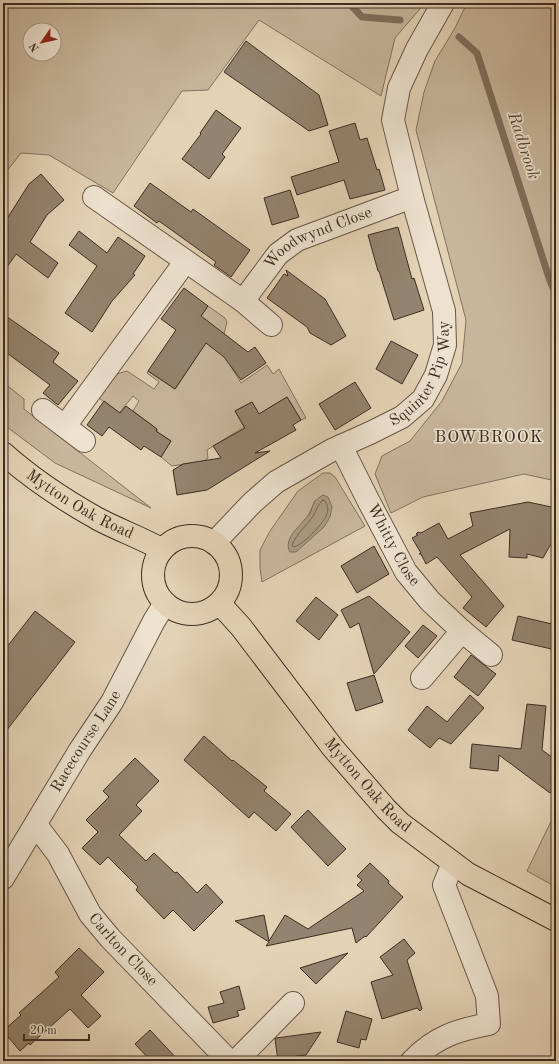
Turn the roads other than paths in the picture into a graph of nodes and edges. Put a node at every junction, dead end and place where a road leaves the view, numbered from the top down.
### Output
1 (443, 3) edge
2 (94, 197) dead end
3 (412, 197) junction
4 (185, 262) junction
5 (243, 301) junction
6 (271, 326) dead end
7 (44, 410) dead end
8 (65, 426) junction
9 (84, 441) dead end
10 (341, 446) junction
11 (3, 453) edge
12 (214, 543) junction
13 (161, 549) junction
14 (165, 603) junction
15 (220, 604) junction
16 (462, 631) junction
17 (490, 656) dead end
18 (422, 678) dead end
19 (36, 824) junction
20 (453, 863) junction
21 (3, 878) edge
22 (556, 920) edge
23 (293, 1003) dead end
24 (229, 1061) edge
25 (236, 1061) edge
26 (412, 1061) edge

1 - 3 street, Squinter Pip Way
2 - 4 street
3 - 5 street, Woodwynd Close
3 - 10 street, Squinter Pip Way
4 - 5 street
4 - 8 street
5 - 6 street
7 - 8 street
8 - 9 street
10 - 12 street, Squinter Pip Way
10 - 16 street, Whitty Close
11 - 13 main road, Mytton Oak Road
12 - 13 main road
12 - 15 main road
13 - 14 main road
14 - 15 main road
14 - 19 street, Racecourse Lane
15 - 20 main road, Mytton Oak Road
16 - 17 street, Whitty Close
16 - 18 street
19 - 21 street, Racecourse Lane
19 - 24 street, Carlton Close
20 - 22 main road, Mytton Oak Road
20 - 26 street
23 - 25 street

